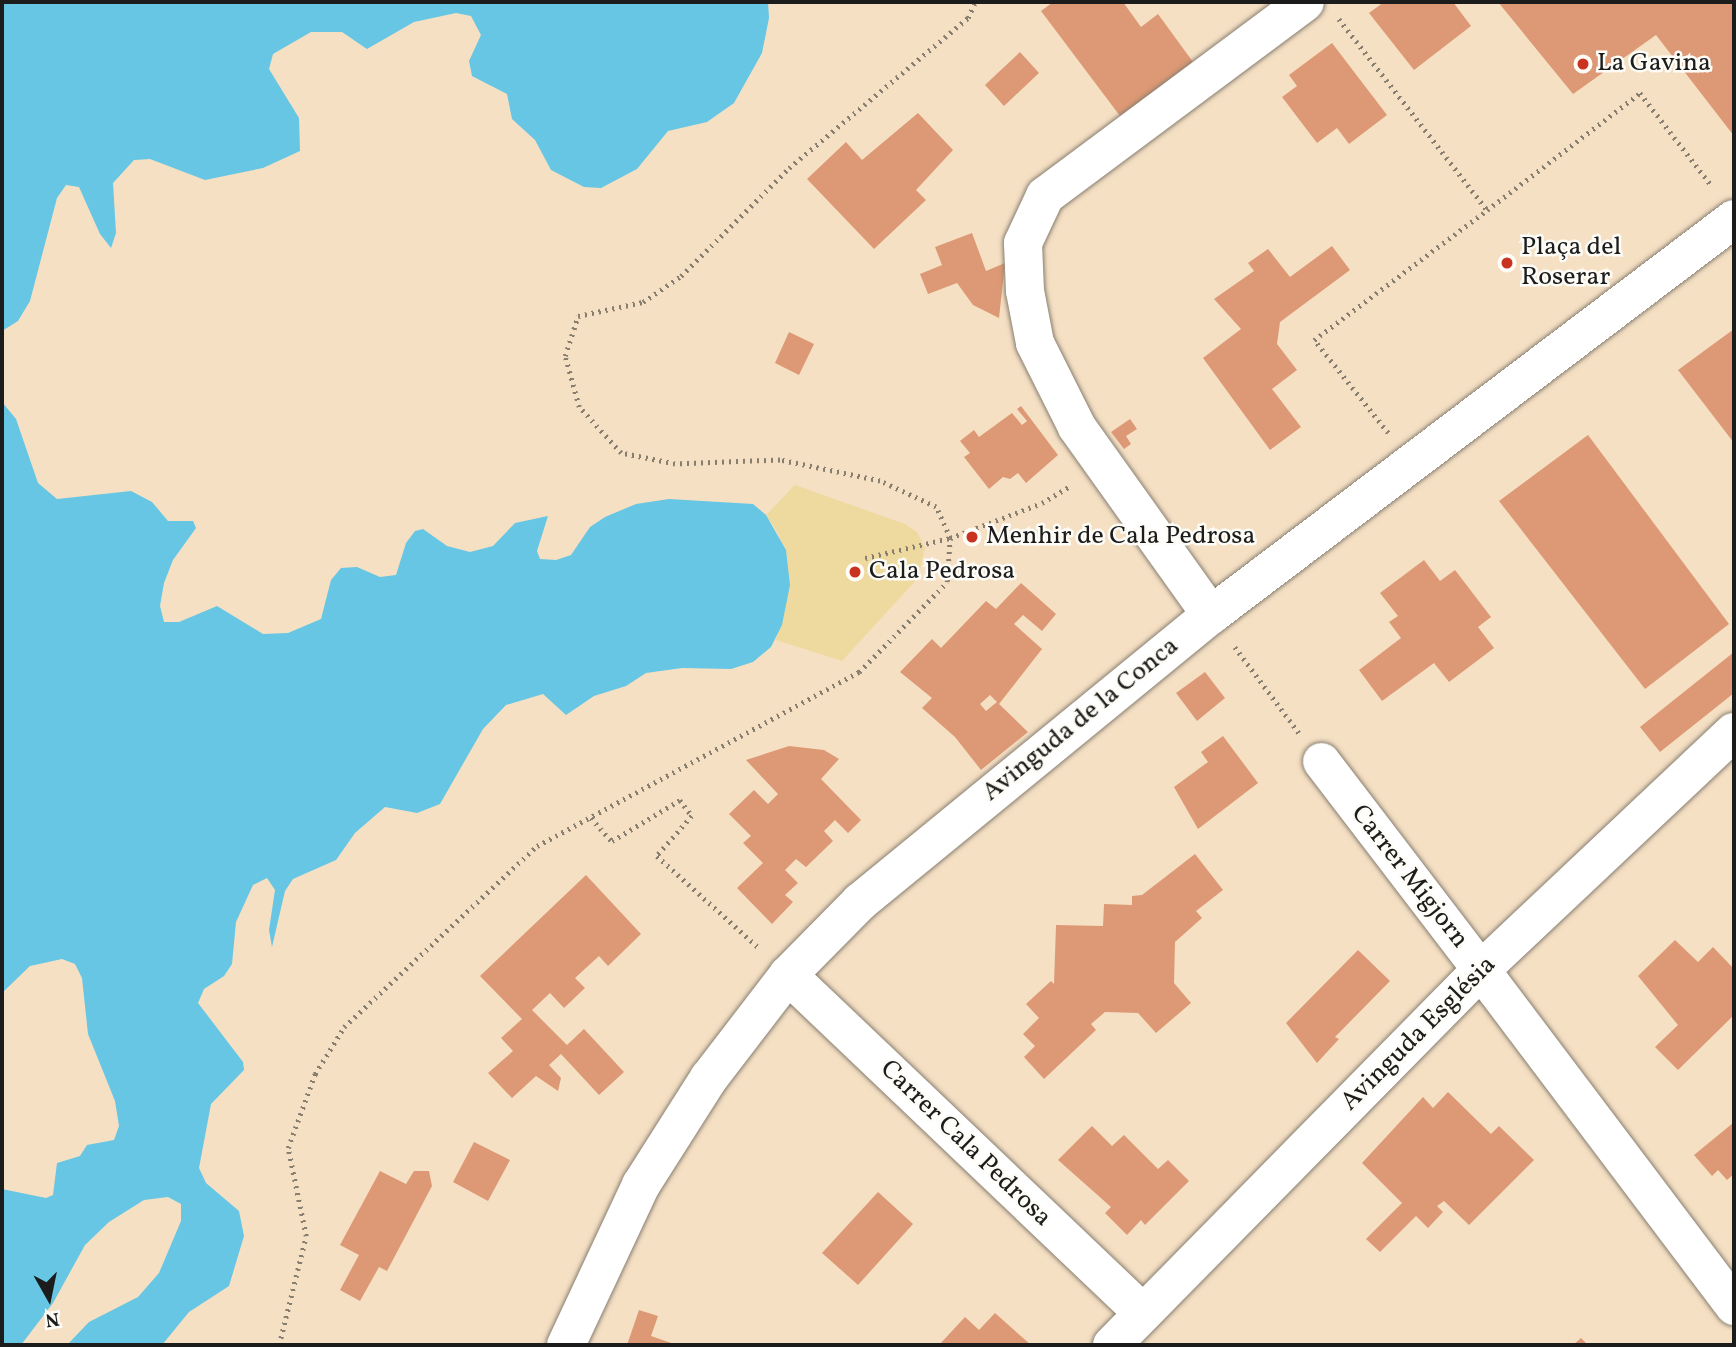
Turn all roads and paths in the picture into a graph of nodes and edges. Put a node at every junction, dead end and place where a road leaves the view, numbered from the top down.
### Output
1 (975, 2) edge
2 (1320, 7) edge
3 (1725, 204) edge
4 (1487, 210) junction
5 (1411, 464) junction
6 (1042, 503) dead end
7 (950, 538) junction
8 (865, 558) dead end
9 (1211, 615) junction
10 (1734, 732) edge
11 (1321, 761) joint
12 (591, 818) junction
13 (1481, 970) junction
14 (788, 975) junction
15 (1734, 1306) edge
16 (1143, 1313) junction
17 (279, 1345) edge
18 (566, 1345) edge
19 (1112, 1345) edge

1 - 7 path
2 - 4 path
2 - 9 street
3 - 4 path
3 - 5 street, Avinguda de la Conca
4 - 5 path
5 - 9 street, Avinguda de la Conca
6 - 7 path
7 - 8 path
7 - 12 path
9 - 11 path
9 - 14 street, Avinguda de la Conca
10 - 13 street, Avinguda Església
11 - 13 street, Carrer Migjorn
12 - 14 path
12 - 17 path
13 - 15 street, Carrer Migjorn
13 - 16 street, Avinguda Església
14 - 16 street, Carrer Cala Pedrosa
14 - 18 street, Avinguda de la Conca
16 - 19 street, Avinguda Església

